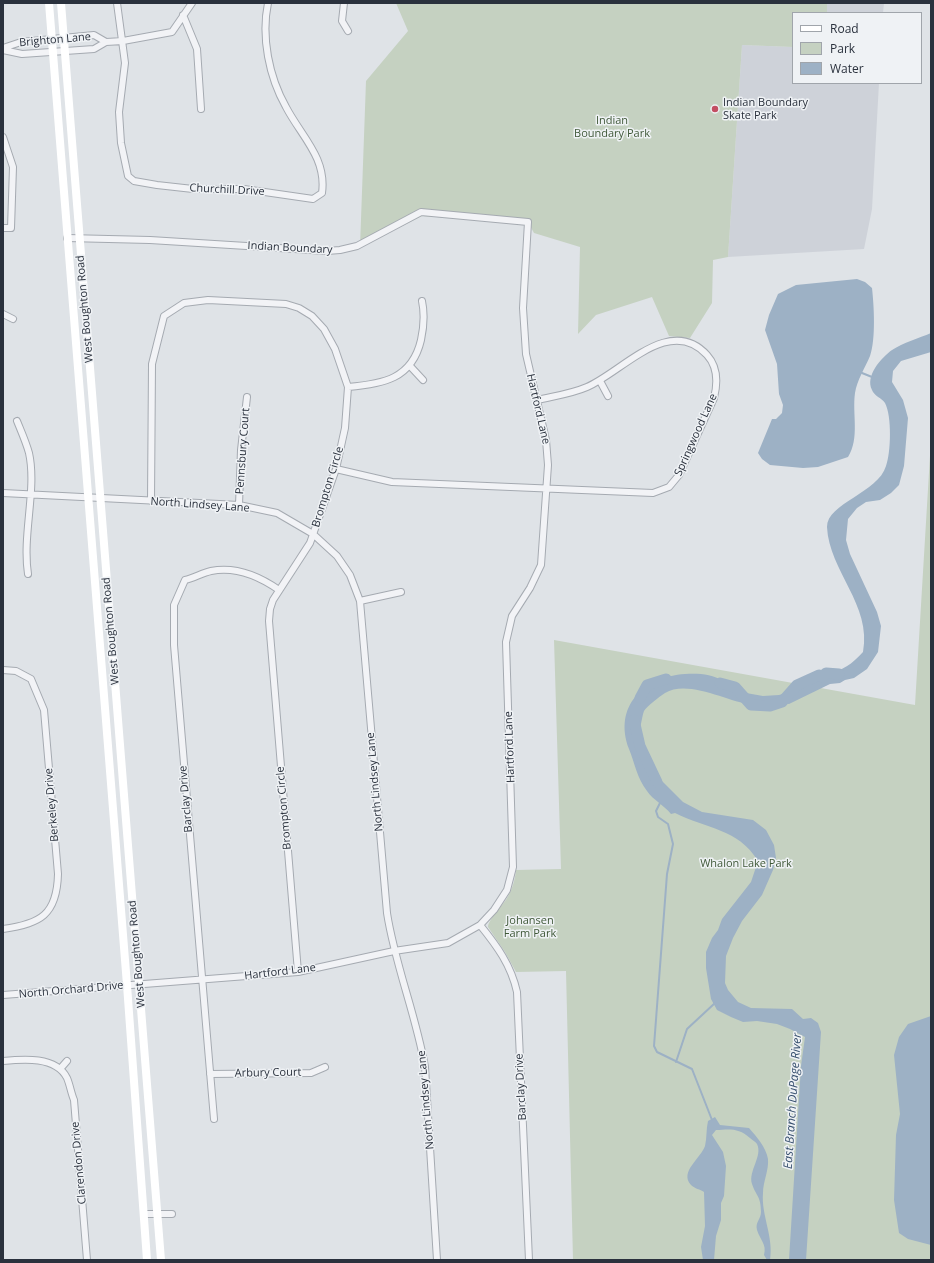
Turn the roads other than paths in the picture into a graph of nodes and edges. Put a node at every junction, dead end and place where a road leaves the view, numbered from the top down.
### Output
1 (49, 3) edge
2 (61, 3) edge
3 (117, 3) edge
4 (192, 3) edge
5 (268, 3) edge
6 (344, 3) edge
7 (183, 15) junction
8 (348, 31) dead end
9 (63, 37) junction
10 (52, 38) junction
11 (123, 41) junction
12 (106, 42) junction
13 (3, 49) edge
14 (64, 51) junction
15 (53, 52) junction
16 (201, 109) dead end
17 (3, 137) edge
18 (528, 222) joint
19 (3, 228) edge
20 (79, 237) junction
21 (67, 238) junction
22 (422, 301) dead end
23 (3, 314) edge
24 (13, 319) dead end
25 (410, 366) junction
26 (422, 380) dead end
27 (600, 381) junction
28 (348, 388) junction
29 (608, 396) dead end
30 (247, 397) dead end
31 (537, 400) junction
32 (17, 421) dead end
33 (336, 469) junction
34 (546, 489) junction
35 (3, 493) edge
36 (30, 495) junction
37 (88, 498) junction
38 (100, 498) junction
39 (151, 501) junction
40 (239, 505) junction
41 (313, 534) junction
42 (28, 574) dead end
43 (279, 590) junction
44 (401, 592) dead end
45 (360, 601) junction
46 (3, 670) edge
47 (480, 925) junction
48 (3, 929) edge
49 (394, 952) junction
50 (298, 972) junction
51 (201, 979) junction
52 (139, 984) junction
53 (127, 985) junction
54 (3, 996) edge
55 (3, 1061) edge
56 (66, 1061) dead end
57 (325, 1068) dead end
58 (60, 1069) junction
59 (210, 1074) junction
60 (214, 1119) dead end
61 (144, 1214) junction
62 (158, 1214) junction
63 (172, 1214) dead end
64 (87, 1260) edge
65 (147, 1260) edge
66 (161, 1260) edge
67 (437, 1260) edge
68 (529, 1260) edge

1 - 10 main road, West Boughton Road
2 - 9 main road, West Boughton Road
3 - 11 street, Churchill Drive
4 - 7 street, Brighton Lane
5 - 11 street, Churchill Drive
6 - 8 street
7 - 11 street, Brighton Lane
7 - 16 street
9 - 10 street, Brighton Lane
9 - 12 street, Brighton Lane
9 - 14 main road, West Boughton Road
10 - 13 street, Brighton Lane
10 - 15 main road, West Boughton Road
11 - 12 street, Brighton Lane
12 - 14 street, Brighton Lane
13 - 15 street, Brighton Lane
14 - 15 street, Brighton Lane
14 - 20 main road, West Boughton Road
15 - 21 main road, West Boughton Road
17 - 19 street
18 - 20 street, Indian Boundary
18 - 31 street, Hartford Lane
20 - 21 street, Indian Boundary
20 - 38 main road, West Boughton Road
21 - 37 main road, West Boughton Road
22 - 25 street
23 - 24 street
25 - 26 street
25 - 28 street
27 - 29 street
27 - 31 street, Springwood Lane
27 - 34 street, Springwood Lane
28 - 33 street, Brompton Circle
28 - 39 street, Brompton Circle
30 - 40 street, Pennsbury Court
31 - 34 street, Hartford Lane
32 - 36 street
33 - 34 street, Springwood Lane
33 - 41 street, Brompton Circle
34 - 47 street, Hartford Lane
35 - 36 street
36 - 37 street
36 - 42 street
37 - 38 street, North Lindsey Lane
37 - 53 main road, West Boughton Road
38 - 39 street, North Lindsey Lane
38 - 52 main road, West Boughton Road
39 - 40 street, North Lindsey Lane
40 - 41 street, North Lindsey Lane
41 - 43 street, Brompton Circle
41 - 45 street, North Lindsey Lane
43 - 50 street, Brompton Circle
43 - 51 street, Barclay Drive
44 - 45 street
45 - 49 street, North Lindsey Lane
46 - 48 street, Berkeley Drive
47 - 49 street, Hartford Lane
47 - 68 street, Barclay Drive
49 - 50 street, Hartford Lane
49 - 67 street, North Lindsey Lane
50 - 51 street, Hartford Lane
51 - 52 street, Hartford Lane
51 - 59 street, Barclay Drive
52 - 53 street, North Orchard Drive
52 - 62 main road, West Boughton Road
53 - 54 street, North Orchard Drive
53 - 61 main road, West Boughton Road
55 - 58 street
56 - 58 street
57 - 59 street, Arbury Court
58 - 64 street, Clarendon Drive
59 - 60 street, Barclay Drive
61 - 62 street
61 - 65 main road, West Boughton Road
62 - 63 street
62 - 66 main road, West Boughton Road

